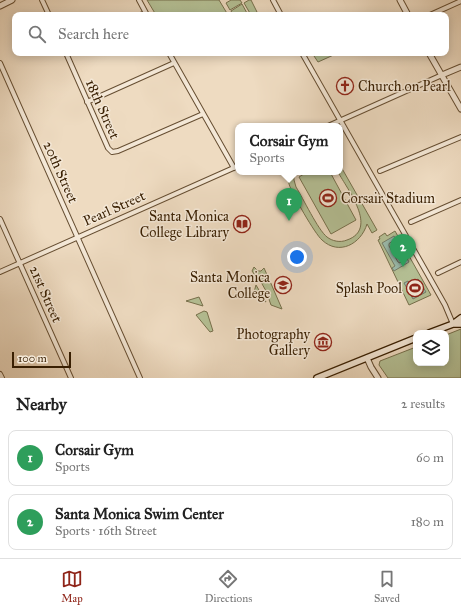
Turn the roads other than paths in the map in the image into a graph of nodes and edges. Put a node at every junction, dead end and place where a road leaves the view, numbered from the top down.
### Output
1 (10, 0) edge
2 (42, 0) edge
3 (139, 0) edge
4 (273, 0) edge
5 (400, 0) edge
6 (461, 1) edge
7 (0, 6) edge
8 (48, 12) edge
9 (145, 12) edge
10 (279, 12) edge
11 (406, 12) edge
12 (437, 12) edge
13 (67, 56) edge
14 (170, 56) edge
15 (304, 56) edge
16 (431, 56) edge
17 (0, 63) edge
18 (174, 63) junction
19 (461, 67) edge
20 (442, 75) junction
21 (88, 102) junction
22 (461, 110) edge
23 (203, 114) junction
24 (340, 120) junction
25 (334, 123) edge
26 (342, 123) edge
27 (343, 125) edge
28 (461, 137) edge
29 (235, 165) edge
30 (235, 167) edge
31 (380, 171) dead end
32 (461, 200) edge
33 (0, 219) edge
34 (411, 222) dead end
35 (78, 238) junction
36 (461, 262) edge
37 (20, 263) junction
38 (0, 272) edge
39 (438, 273) dead end
40 (461, 318) edge
41 (453, 324) junction
42 (461, 324) edge
43 (436, 330) edge
44 (413, 339) edge
45 (367, 358) junction
46 (0, 374) edge
47 (2, 378) edge
48 (71, 378) edge
49 (140, 378) edge
50 (317, 378) edge
51 (378, 378) edge

1 - 7 street
2 - 8 street
3 - 9 street
4 - 10 street
5 - 11 street
6 - 12 street
13 - 21 street, 18th Street
14 - 18 street
15 - 24 street
16 - 20 street
17 - 35 street, 20th Street
18 - 21 street
18 - 23 street
19 - 20 street
20 - 22 street
20 - 24 street
21 - 23 street, 18th Street
23 - 29 street
24 - 25 street
24 - 26 street
27 - 41 street
28 - 31 street
30 - 35 street, Pearl Street
32 - 34 street
33 - 37 street, 21st Street
35 - 37 street, Pearl Street
35 - 49 street, 20th Street
36 - 39 street
37 - 38 street, Pearl Street
37 - 48 street, 21st Street
40 - 41 main road
41 - 42 main road
41 - 43 main road
44 - 45 main road
45 - 50 main road
45 - 51 street
46 - 47 street

